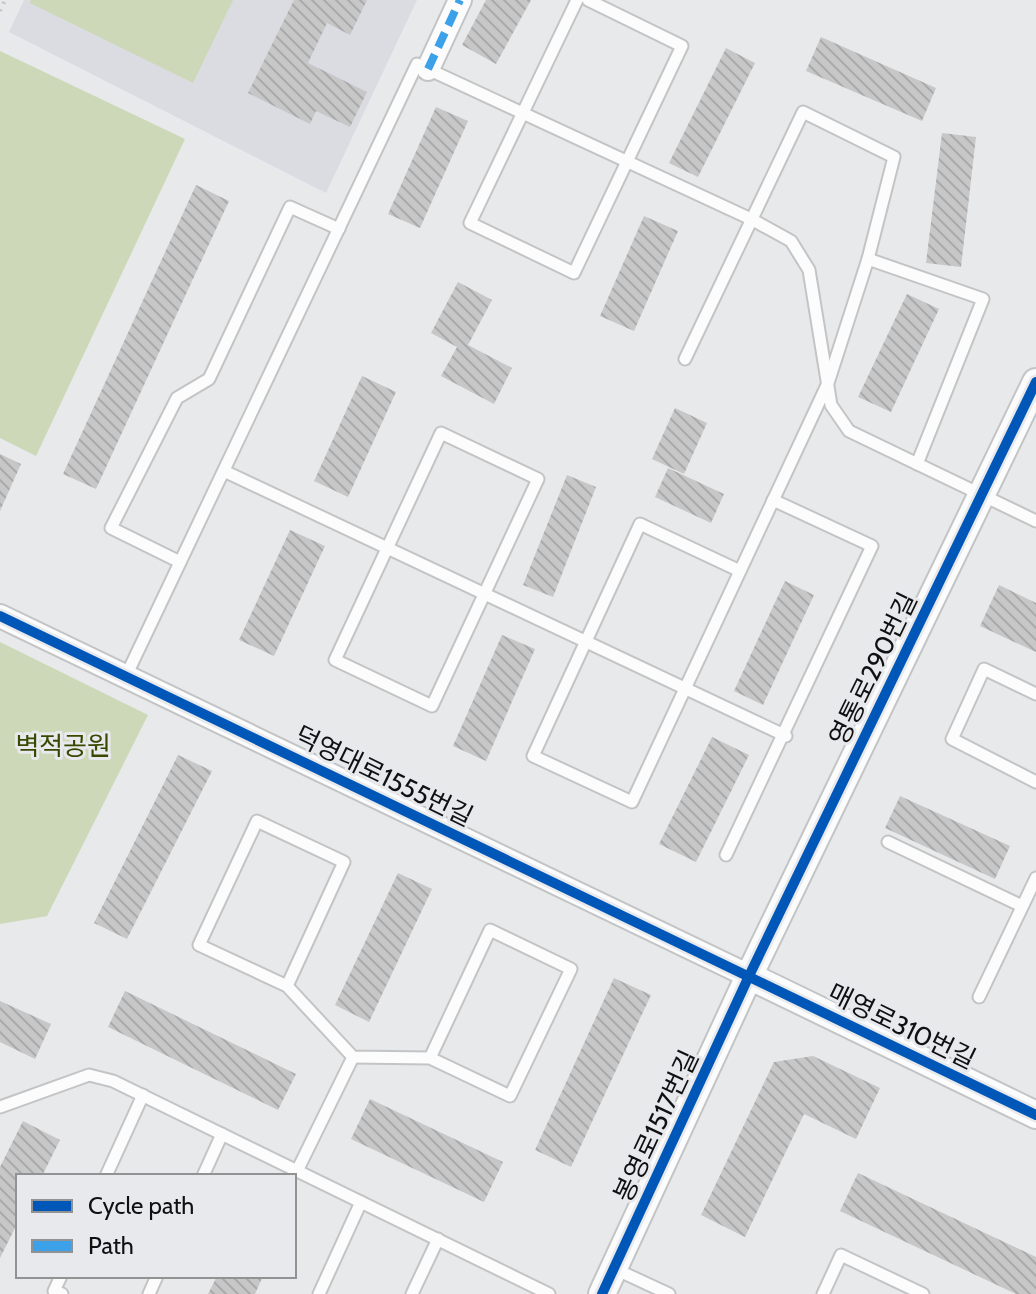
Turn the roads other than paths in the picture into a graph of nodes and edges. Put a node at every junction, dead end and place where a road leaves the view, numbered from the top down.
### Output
1 (460, 0) edge
2 (577, 0) edge
3 (588, 0) edge
4 (428, 69) junction
5 (522, 113) junction
6 (625, 161) junction
7 (751, 219) junction
8 (339, 229) junction
9 (868, 259) junction
10 (685, 359) dead end
11 (1036, 382) edge
12 (828, 383) junction
13 (917, 464) junction
14 (224, 471) junction
15 (982, 494) junction
16 (773, 500) junction
17 (1036, 521) edge
18 (388, 548) junction
19 (180, 562) junction
20 (740, 571) junction
21 (484, 594) junction
22 (0, 616) edge
23 (586, 642) junction
24 (126, 676) junction
25 (685, 689) junction
26 (1036, 694) edge
27 (785, 735) junction
28 (1036, 782) edge
29 (888, 842) dead end
30 (726, 855) dead end
31 (1036, 878) edge
32 (1022, 906) junction
33 (749, 976) junction
34 (287, 986) junction
35 (979, 997) dead end
36 (353, 1057) junction
37 (430, 1058) junction
38 (143, 1095) junction
39 (0, 1107) edge
40 (1036, 1115) edge
41 (222, 1134) junction
42 (297, 1171) junction
43 (107, 1174) edge
44 (204, 1174) edge
45 (361, 1202) junction
46 (438, 1239) junction
47 (614, 1269) junction
48 (60, 1278) edge
49 (62, 1294) edge
50 (319, 1294) edge
51 (412, 1294) edge
52 (549, 1294) edge
53 (602, 1294) edge
54 (669, 1294) edge
55 (823, 1294) edge
56 (923, 1294) edge

1 - 4 street
2 - 5 lane
3 - 6 lane
4 - 5 lane
4 - 8 lane
5 - 6 lane
5 - 6 lane
6 - 7 lane
7 - 9 lane
7 - 10 lane
7 - 12 lane
8 - 14 lane
8 - 19 lane
9 - 12 lane
9 - 13 lane
11 - 15 street, 영통로290번길
12 - 13 lane
12 - 16 lane
13 - 15 lane
14 - 18 lane
14 - 19 lane
15 - 17 lane
15 - 33 street, 영통로290번길
16 - 20 lane
16 - 27 lane
18 - 21 lane
18 - 21 lane
18 - 21 lane
19 - 24 lane
20 - 23 lane
20 - 25 lane
21 - 23 lane
22 - 24 street, 덕영대로1555번길
23 - 25 lane
23 - 25 lane
24 - 33 street, 덕영대로1555번길
25 - 27 lane
26 - 28 lane
27 - 30 lane
29 - 32 lane
31 - 32 lane
32 - 35 lane
33 - 40 street, 매영로310번길
33 - 47 street, 봉영로1517번길
34 - 34 lane
34 - 36 lane
36 - 37 lane
36 - 42 lane
37 - 37 lane
38 - 39 lane
38 - 41 lane
38 - 43 lane
41 - 42 lane
41 - 44 lane
42 - 45 lane
45 - 46 lane
45 - 50 lane
46 - 51 lane
46 - 52 lane
47 - 53 street, 봉영로1517번길
47 - 54 lane
48 - 49 lane
55 - 56 lane

